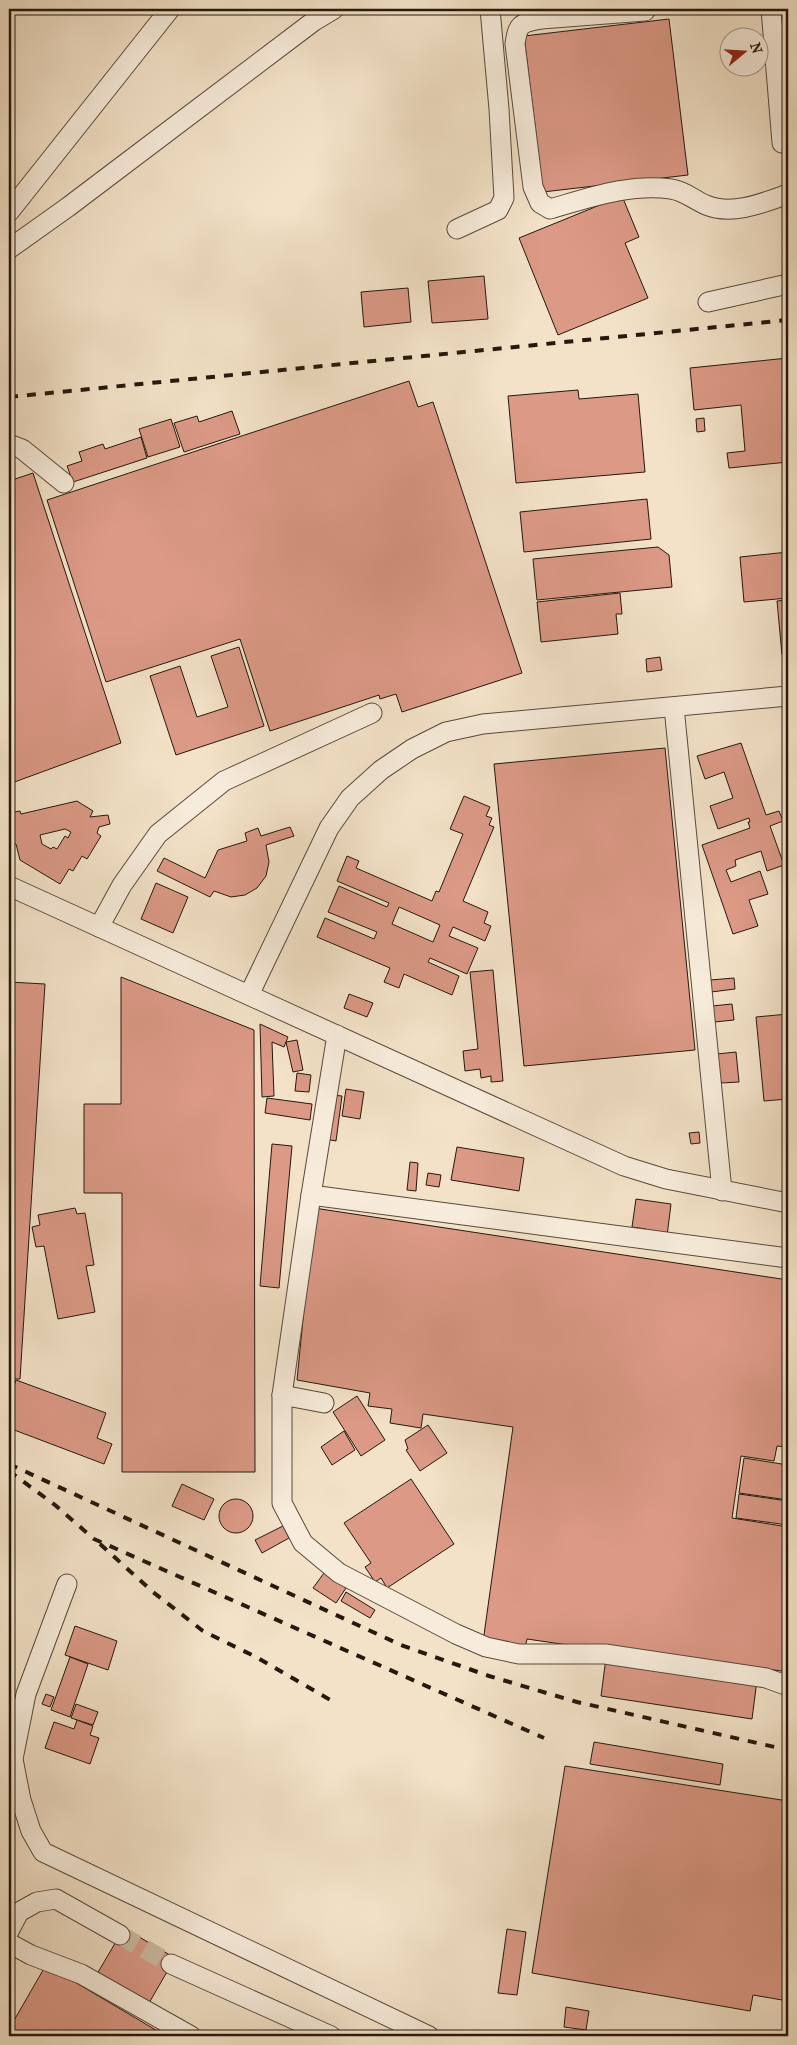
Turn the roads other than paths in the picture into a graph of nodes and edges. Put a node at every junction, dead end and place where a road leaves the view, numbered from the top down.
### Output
1 (170, 9) edge
2 (334, 9) edge
3 (490, 9) edge
4 (771, 9) edge
5 (645, 11) dead end
6 (540, 14) edge
7 (781, 29) edge
8 (783, 74) edge
9 (782, 143) dead end
10 (788, 194) edge
11 (9, 212) edge
12 (457, 230) dead end
13 (9, 248) edge
14 (788, 284) edge
15 (708, 302) dead end
16 (9, 444) edge
17 (64, 483) dead end
18 (788, 696) edge
19 (674, 707) junction
20 (372, 713) dead end
21 (9, 886) edge
22 (98, 926) junction
23 (249, 995) junction
24 (336, 1035) junction
25 (722, 1191) junction
26 (312, 1195) junction
27 (788, 1203) edge
28 (788, 1258) edge
29 (282, 1395) junction
30 (324, 1403) dead end
31 (67, 1584) dead end
32 (788, 1686) edge
33 (9, 1931) edge
34 (120, 1935) tunnel mouth
35 (9, 1943) edge
36 (171, 1964) tunnel mouth
37 (191, 2036) edge
38 (331, 2036) edge
39 (429, 2036) edge

1 - 11 street
2 - 13 street
3 - 12 street
4 - 7 street
5 - 6 street
6 - 10 street
7 - 8 street
8 - 9 street
14 - 15 street
16 - 17 street
18 - 19 street
19 - 23 street
19 - 25 street
20 - 22 street
21 - 22 street
22 - 23 street
23 - 24 street
24 - 25 street
24 - 26 street
25 - 27 street
26 - 28 street
26 - 29 street
29 - 30 street
29 - 32 street
31 - 39 street
33 - 34 street
35 - 37 street
36 - 38 street

